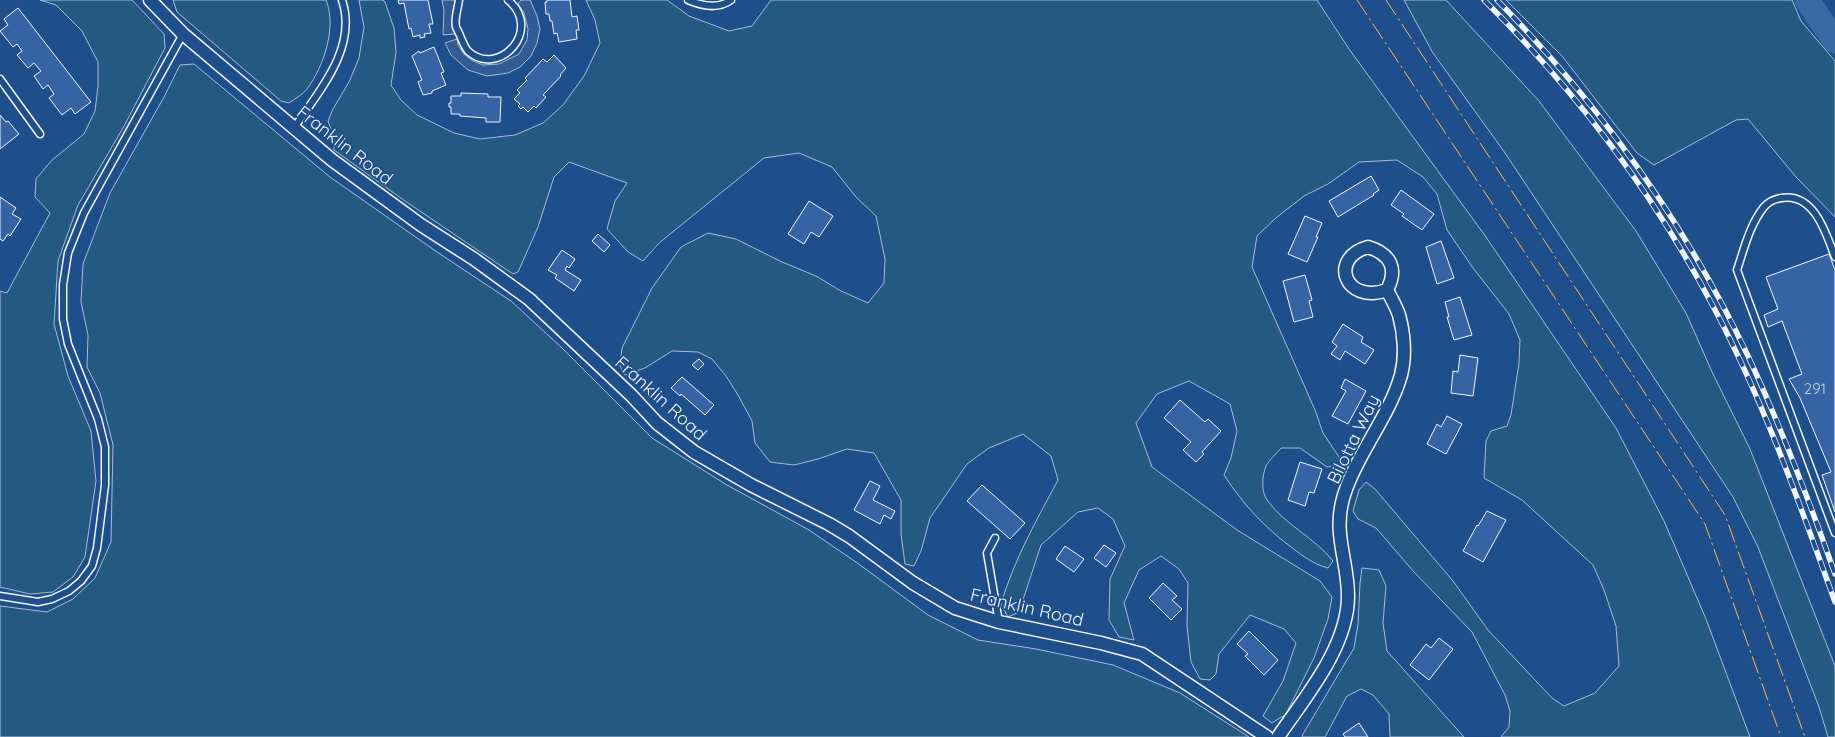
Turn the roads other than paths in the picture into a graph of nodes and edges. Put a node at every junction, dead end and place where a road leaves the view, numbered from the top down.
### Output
1 (150, 0) edge
2 (342, 0) edge
3 (458, 0) edge
4 (508, 0) edge
5 (688, 0) edge
6 (731, 0) edge
7 (183, 34) junction
8 (0, 79) edge
9 (294, 128) junction
10 (40, 134) dead end
11 (1835, 257) edge
12 (1387, 290) dead end
13 (1835, 533) edge
14 (995, 538) dead end
15 (0, 596) edge
16 (999, 622) junction
17 (1267, 737) edge
18 (1278, 737) edge

1 - 7 street, Franklin Road
2 - 9 lane
3 - 4 lane
5 - 6 lane
7 - 9 street, Franklin Road
7 - 15 lane
8 - 10 lane
9 - 16 street, Franklin Road
11 - 13 lane
12 - 18 street, Bilotta Way
14 - 16 lane
16 - 17 street, Franklin Road

